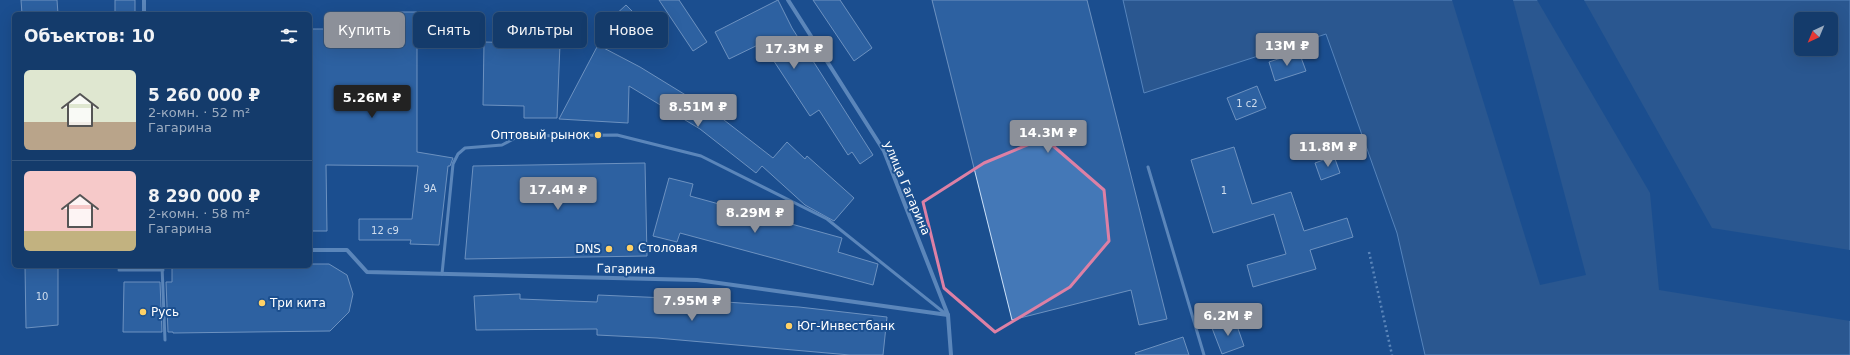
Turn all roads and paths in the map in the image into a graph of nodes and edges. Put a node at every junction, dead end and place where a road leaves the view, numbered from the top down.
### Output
1 (144, 0) edge
2 (788, 0) edge
3 (144, 12) edge
4 (1148, 167) dead end
5 (312, 250) edge
6 (1369, 252) dead end
7 (163, 268) edge
8 (119, 270) dead end
9 (442, 274) junction
10 (948, 315) junction
11 (165, 340) dead end
12 (951, 355) edge
13 (1204, 355) edge
14 (1392, 355) edge

1 - 3 street
2 - 10 street, улица Гагарина
4 - 13 lane
5 - 9 street, Гагарина
6 - 14 path
7 - 8 lane
7 - 11 lane
9 - 10 street, Гагарина
9 - 10 lane
10 - 12 street, улица Гагарина

